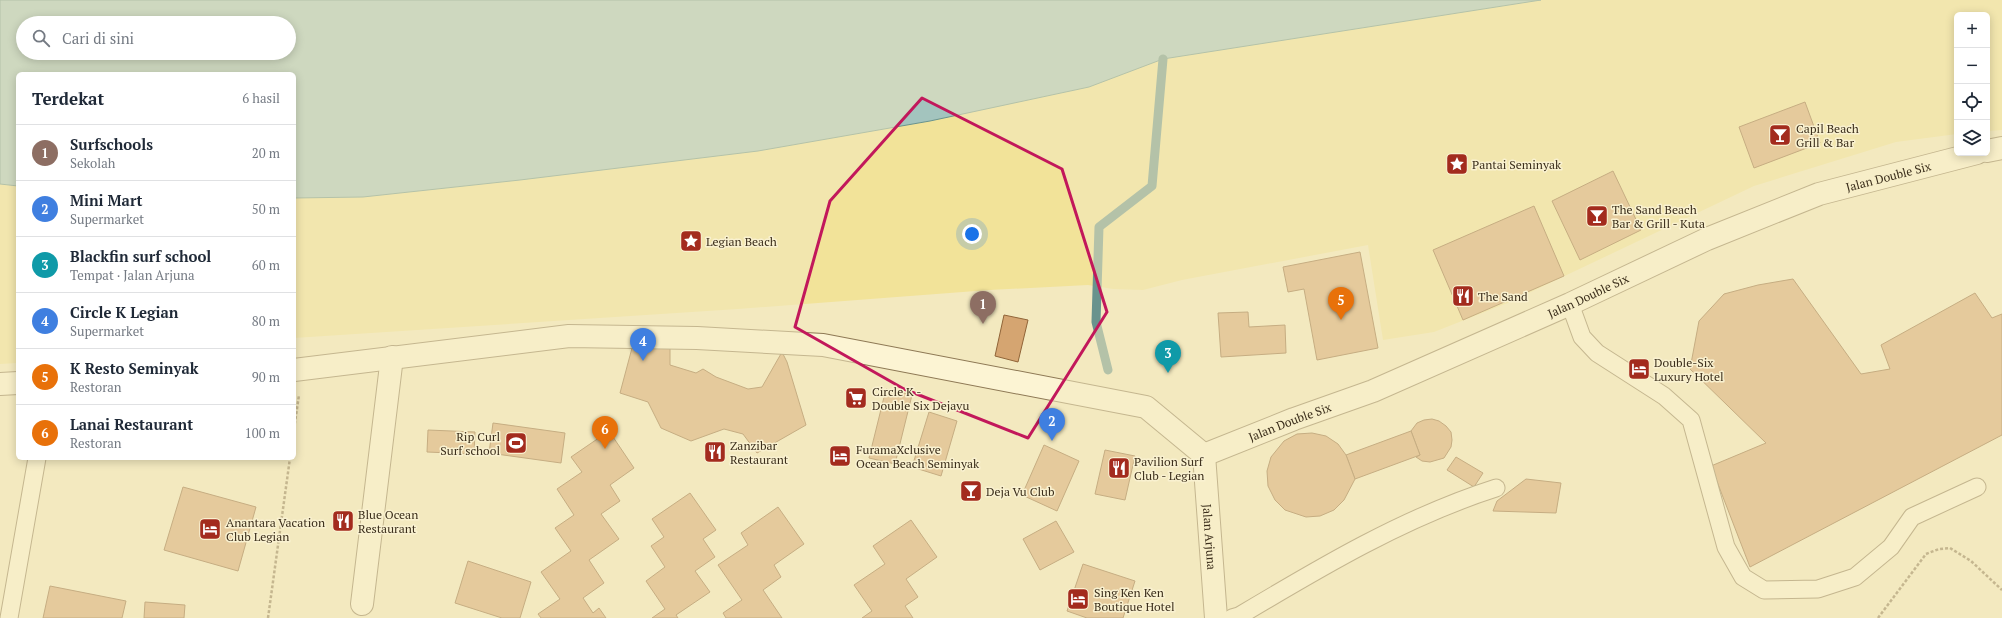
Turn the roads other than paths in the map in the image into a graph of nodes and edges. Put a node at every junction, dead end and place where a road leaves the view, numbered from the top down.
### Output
1 (2002, 148) edge
2 (1990, 150) edge
3 (1965, 156) edge
4 (1570, 304) junction
5 (392, 357) junction
6 (298, 369) edge
7 (16, 383) edge
8 (0, 384) edge
9 (1204, 455) junction
10 (37, 460) edge
11 (1977, 487) dead end
12 (1496, 488) dead end
13 (362, 604) dead end
14 (9, 618) edge
15 (1216, 618) edge
16 (1232, 618) edge

1 - 2 street
3 - 4 street, Jalan Double Six
4 - 9 street, Jalan Double Six
4 - 11 lane
5 - 6 street
5 - 9 street
5 - 13 street
7 - 8 street
9 - 15 street, Jalan Arjuna
10 - 14 lane
12 - 16 lane

